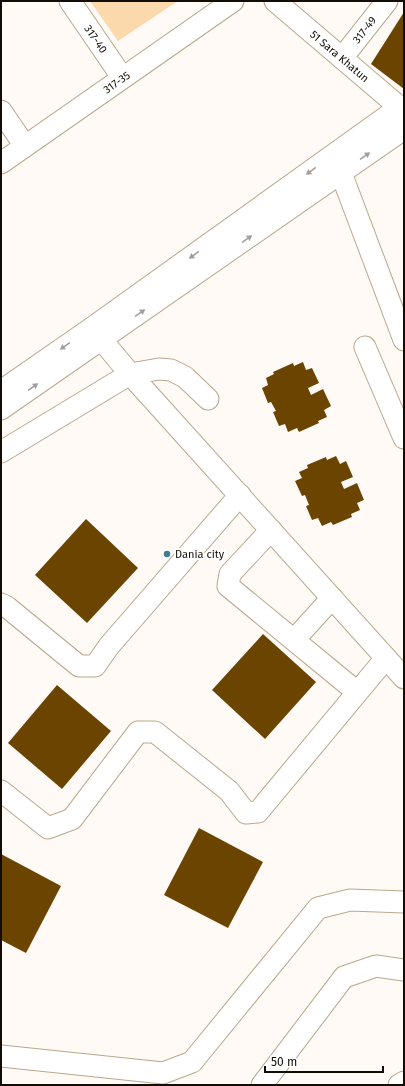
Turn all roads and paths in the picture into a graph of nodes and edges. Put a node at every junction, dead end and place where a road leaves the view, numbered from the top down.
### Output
1 (70, 1) edge
2 (233, 1) edge
3 (275, 1) edge
4 (387, 1) edge
5 (342, 58) junction
6 (122, 77) junction
7 (402, 109) edge
8 (1, 111) edge
9 (404, 129) edge
10 (25, 146) junction
11 (1, 163) edge
12 (341, 173) junction
13 (96, 334) junction
14 (404, 340) edge
15 (365, 347) dead end
16 (130, 374) junction
17 (1, 391) edge
18 (208, 399) dead end
19 (1, 409) edge
20 (404, 438) edge
21 (1, 452) edge
22 (240, 495) junction
23 (271, 530) junction
24 (332, 598) junction
25 (1, 604) edge
26 (294, 640) junction
27 (386, 658) junction
28 (404, 678) edge
29 (357, 692) junction
30 (1, 791) edge
31 (404, 902) edge
32 (404, 970) edge
33 (1, 1056) edge
34 (404, 1082) edge
35 (262, 1085) edge
36 (399, 1085) edge

1 - 6 street, 317-40
2 - 6 street, 317-35
3 - 5 street, 51 Sara Khatun
4 - 5 street, 317-49
5 - 7 street, 51 Sara Khatun
6 - 10 street, 317-35
7 -> 13 street
8 - 10 street
12 -> 9 street
10 - 11 street, 317-35
13 -> 12 street
12 - 14 street
13 - 16 street
13 -> 17 street
19 -> 13 street
15 - 20 street
16 - 18 street
16 - 21 street
16 - 22 street
22 - 23 street
22 - 25 street
23 - 24 street
23 - 26 street
24 - 26 street
24 - 27 street
26 - 29 street
27 - 28 street
27 - 29 street
29 - 30 street
31 - 33 street
32 - 35 street
34 - 36 street

